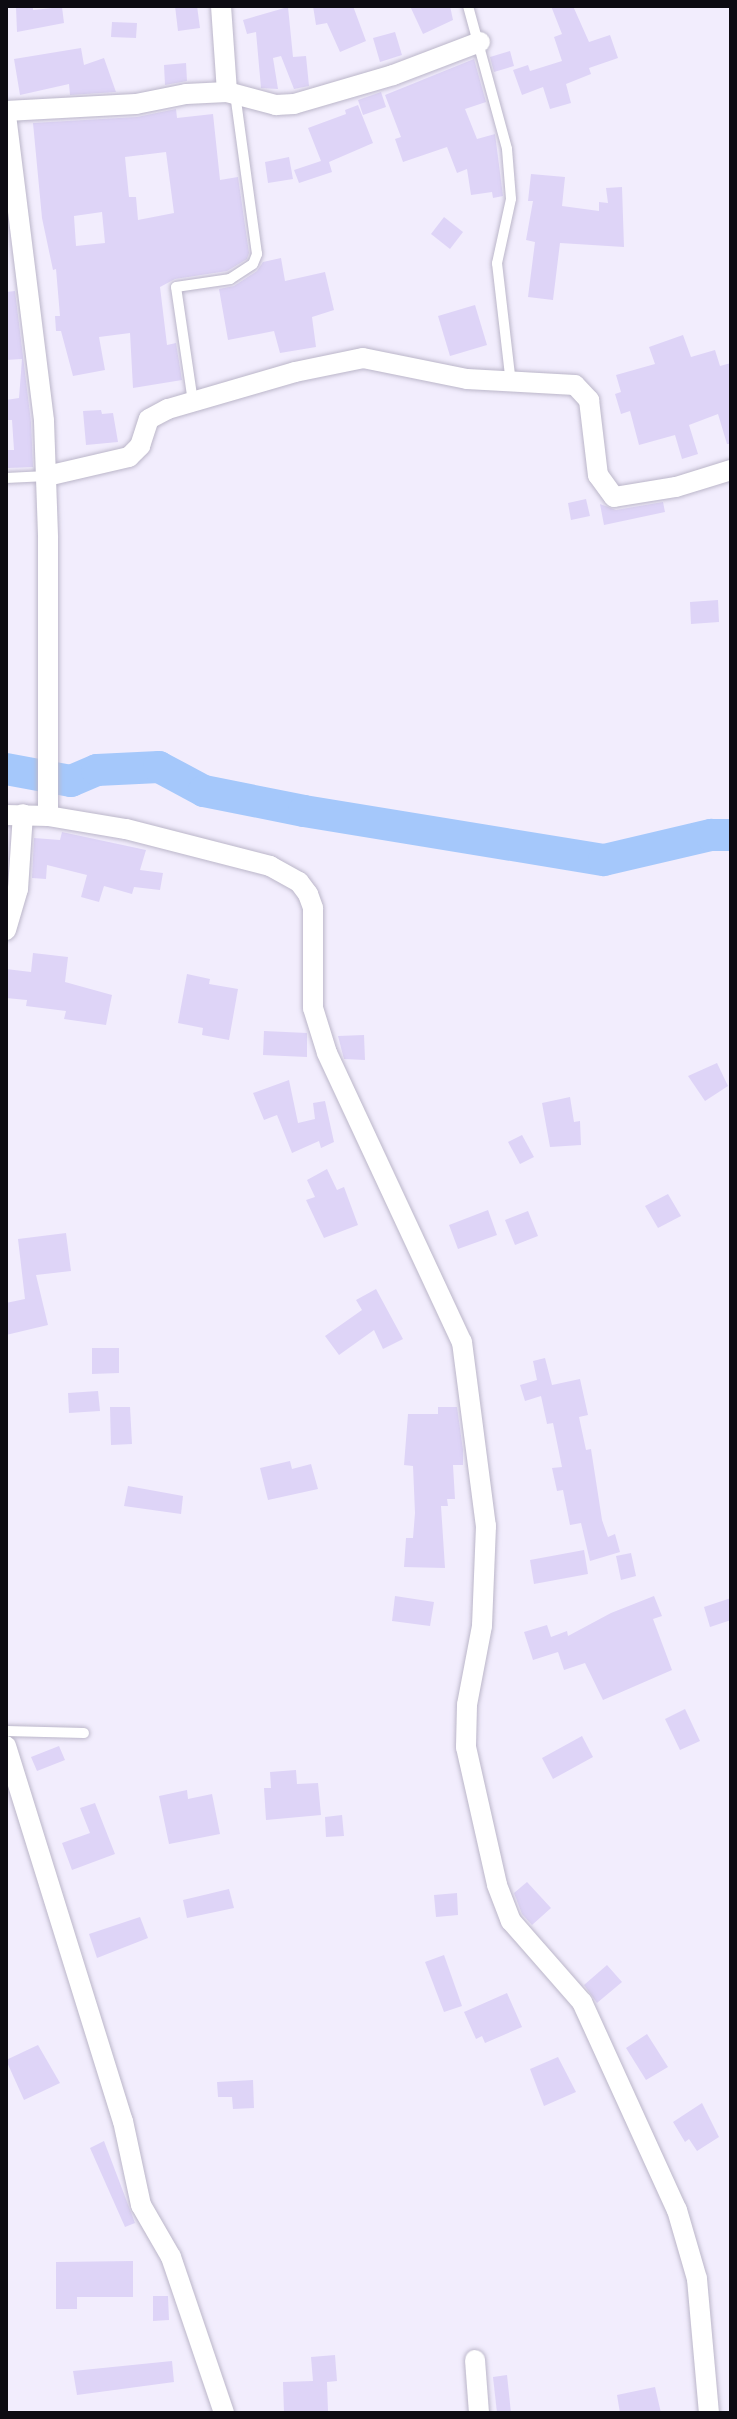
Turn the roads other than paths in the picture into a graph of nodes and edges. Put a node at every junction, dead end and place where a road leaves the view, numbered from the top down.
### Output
1 (221, 6) edge
2 (468, 6) edge
3 (480, 42) junction
4 (231, 93) junction
5 (6, 113) edge
6 (511, 384) junction
7 (193, 402) junction
8 (731, 470) edge
9 (47, 476) junction
10 (6, 478) edge
11 (14, 815) edge
12 (48, 816) junction
13 (6, 930) edge
14 (6, 1731) edge
15 (84, 1733) dead end
16 (6, 1746) edge
17 (475, 2360) dead end
18 (224, 2413) edge
19 (479, 2413) edge
20 (709, 2413) edge

1 - 4 street
2 - 3 lane
3 - 4 street
3 - 6 lane
4 - 5 street
4 - 7 lane
5 - 9 street
6 - 7 street
6 - 8 street
7 - 9 street
9 - 10 lane
9 - 12 street
11 - 12 street
11 - 13 street
12 - 20 street
14 - 15 lane
16 - 18 street
17 - 19 street

